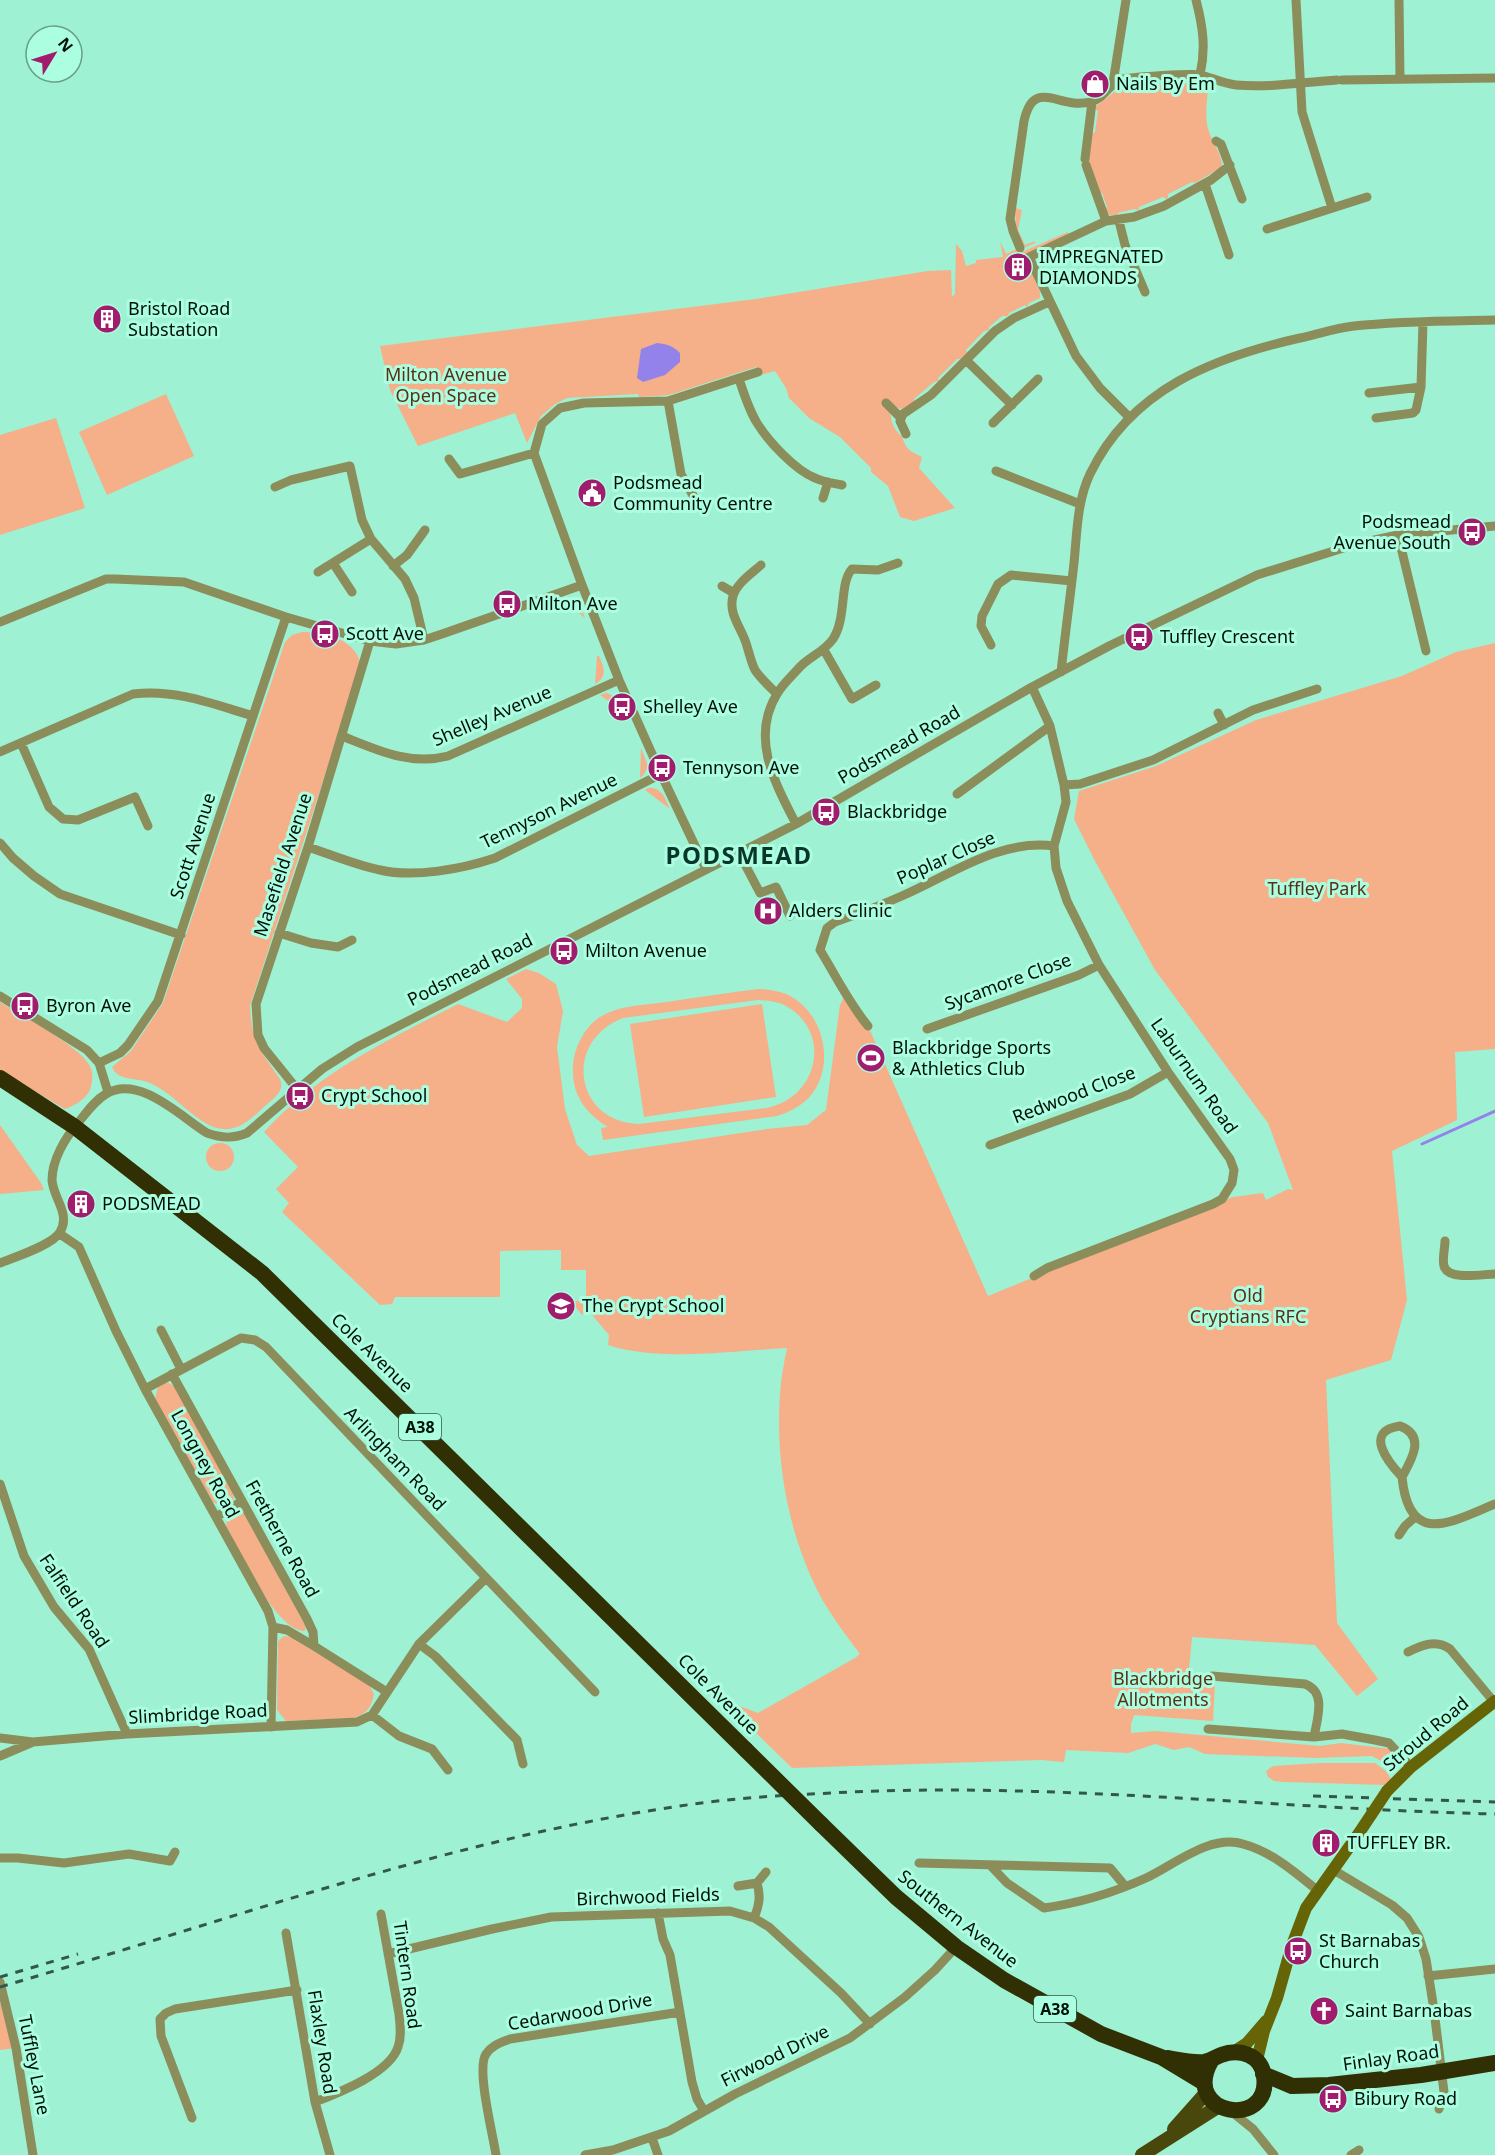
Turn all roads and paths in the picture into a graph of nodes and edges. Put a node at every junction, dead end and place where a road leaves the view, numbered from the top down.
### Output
1 (1126, 0) edge
2 (1197, 0) edge
3 (1296, 0) edge
4 (1399, 0) edge
5 (1200, 75) junction
6 (1495, 78) edge
7 (1400, 80) junction
8 (1113, 83) junction
9 (1299, 83) junction
10 (1092, 102) junction
11 (1216, 141) dead end
12 (1230, 165) junction
13 (1205, 184) junction
14 (1367, 197) dead end
15 (1242, 199) dead end
16 (1332, 208) junction
17 (1119, 220) junction
18 (1106, 221) junction
19 (1268, 229) dead end
20 (1020, 248) dead end
21 (1229, 255) dead end
22 (1145, 292) dead end
23 (1049, 302) junction
24 (1495, 320) edge
25 (1423, 322) junction
26 (966, 360) junction
27 (758, 372) dead end
28 (739, 379) junction
29 (1038, 379) dead end
30 (1421, 387) junction
31 (1369, 393) dead end
32 (668, 401) junction
33 (886, 403) dead end
34 (1011, 405) junction
35 (900, 417) junction
36 (1129, 417) junction
37 (1376, 418) dead end
38 (993, 423) dead end
39 (906, 434) dead end
40 (534, 453) junction
41 (449, 459) dead end
42 (996, 471) dead end
43 (828, 482) junction
44 (842, 485) dead end
45 (275, 487) dead end
46 (823, 498) dead end
47 (1080, 504) junction
48 (700, 508) dead end
49 (1495, 526) edge
50 (425, 530) dead end
51 (1398, 535) junction
52 (371, 539) junction
53 (333, 563) junction
54 (898, 563) dead end
55 (393, 566) junction
56 (761, 566) dead end
57 (318, 572) dead end
58 (1072, 581) junction
59 (582, 585) junction
60 (722, 586) dead end
61 (352, 592) dead end
62 (734, 593) junction
63 (286, 617) junction
64 (0, 622) edge
65 (424, 640) junction
66 (370, 641) junction
67 (991, 645) dead end
68 (824, 650) junction
69 (1425, 651) dead end
70 (1061, 672) junction
71 (619, 680) junction
72 (876, 686) dead end
73 (1032, 687) junction
74 (1317, 689) dead end
75 (777, 694) junction
76 (1218, 713) dead end
77 (253, 716) junction
78 (1224, 725) junction
79 (1050, 726) junction
80 (342, 736) junction
81 (21, 743) junction
82 (0, 752) edge
83 (661, 774) junction
84 (1064, 785) junction
85 (957, 794) dead end
86 (796, 824) junction
87 (148, 826) dead end
88 (0, 843) edge
89 (1054, 846) junction
90 (308, 847) junction
91 (739, 853) junction
92 (706, 869) junction
93 (790, 916) dead end
94 (279, 933) junction
95 (181, 935) junction
96 (352, 940) dead end
97 (1100, 965) junction
98 (0, 996) edge
99 (868, 1026) dead end
100 (927, 1029) dead end
101 (99, 1063) junction
102 (1168, 1072) junction
103 (0, 1078) edge
104 (297, 1089) junction
105 (108, 1092) junction
106 (75, 1126) junction
107 (990, 1145) dead end
108 (60, 1234) junction
109 (1445, 1241) dead end
110 (0, 1263) edge
111 (1495, 1274) edge
112 (1034, 1276) dead end
113 (161, 1330) dead end
114 (181, 1369) junction
115 (172, 1374) junction
116 (145, 1389) junction
117 (1402, 1477) junction
118 (0, 1484) edge
119 (242, 1502) junction
120 (1495, 1504) edge
121 (216, 1517) junction
122 (1415, 1517) junction
123 (1399, 1535) dead end
124 (486, 1578) junction
125 (273, 1628) junction
126 (419, 1644) junction
127 (314, 1646) junction
128 (1408, 1652) dead end
129 (1212, 1676) dead end
130 (387, 1692) junction
131 (595, 1692) dead end
132 (1495, 1702) edge
133 (369, 1717) junction
134 (271, 1727) junction
135 (1208, 1729) dead end
136 (127, 1734) junction
137 (1314, 1737) junction
138 (0, 1738) edge
139 (33, 1742) junction
140 (0, 1756) edge
141 (523, 1764) dead end
142 (1411, 1767) junction
143 (448, 1770) dead end
144 (789, 1792) joint
145 (0, 1858) edge
146 (172, 1861) dead end
147 (918, 1863) dead end
148 (990, 1865) junction
149 (1332, 1869) junction
150 (766, 1872) dead end
151 (757, 1883) junction
152 (738, 1886) dead end
153 (1125, 1886) junction
154 (1317, 1890) junction
155 (658, 1913) junction
156 (381, 1914) dead end
157 (754, 1918) junction
158 (286, 1933) dead end
159 (956, 1947) junction
160 (388, 1954) junction
161 (1495, 1969) edge
162 (1428, 1976) junction
163 (0, 1982) edge
164 (297, 1990) junction
165 (680, 2012) junction
166 (1269, 2018) junction
167 (870, 2024) junction
168 (1232, 2053) junction
169 (1161, 2057) junction
170 (1210, 2061) junction
171 (1495, 2063) edge
172 (1260, 2067) junction
173 (1442, 2071) junction
174 (1292, 2086) junction
175 (1205, 2088) junction
176 (1262, 2093) junction
177 (315, 2102) junction
178 (1250, 2108) junction
179 (1225, 2109) junction
180 (1439, 2109) dead end
181 (704, 2111) junction
182 (192, 2118) dead end
183 (1253, 2129) junction
184 (652, 2138) junction
185 (1160, 2143) junction
186 (33, 2155) edge
187 (330, 2155) edge
188 (496, 2155) edge
189 (585, 2155) edge
190 (658, 2155) edge
191 (1142, 2155) edge
192 (1274, 2155) edge

1 - 8 street
2 - 5 street
3 - 9 street
4 - 7 street
5 - 8 street
5 - 9 street
6 - 7 street
7 - 9 street
8 - 10 street
9 - 16 street
10 - 18 street
10 - 20 street
11 - 12 street
12 - 13 street
12 - 15 street
13 - 17 street
13 - 21 street
14 - 16 street
16 - 19 street
17 - 18 street
17 - 22 street
18 - 23 street
23 - 26 street
23 - 36 street
24 - 25 street
25 - 30 street
25 - 36 street
26 - 34 street
26 - 35 street
27 - 28 street
28 - 32 street
28 - 43 street
29 - 34 street
30 - 31 street
30 - 37 street
32 - 40 street
32 - 48 street
33 - 35 street
34 - 38 street
35 - 39 street
36 - 47 street
40 - 41 street
40 - 59 street
42 - 47 street
43 - 44 street
43 - 46 street
45 - 52 street
47 - 58 street
49 - 51 street, Podsmead Road
50 - 55 street
51 - 69 street
51 - 70 street, Podsmead Road
52 - 53 street
52 - 55 street
53 - 57 street
53 - 61 street
54 - 68 street
55 - 65 street
56 - 62 street
58 - 67 street
58 - 70 street
59 - 65 street
59 - 71 street
60 - 62 street
62 - 75 street
63 - 64 street
63 - 66 street
63 - 77 street, Scott Avenue
65 - 66 street
66 - 80 street, Masefield Avenue
68 - 72 street
68 - 75 street
70 - 73 street, Podsmead Road
71 - 80 street, Shelley Avenue
71 - 83 street
73 - 79 street, Laburnum Road
73 - 86 street, Podsmead Road
74 - 78 street
75 - 86 street
76 - 78 street
77 - 81 street
77 - 95 street, Scott Avenue
78 - 84 street
79 - 84 street, Laburnum Road
79 - 85 street
80 - 90 street, Masefield Avenue
81 - 82 street
81 - 87 street
83 - 90 street, Tennyson Avenue
83 - 92 street
84 - 89 street, Laburnum Road
86 - 91 street, Podsmead Road
88 - 95 street
89 - 97 street, Laburnum Road
89 - 99 street, Poplar Close
90 - 94 street, Masefield Avenue
91 - 92 street, Podsmead Road
91 - 93 street
92 - 104 street, Podsmead Road
94 - 96 street
94 - 104 street, Masefield Avenue
95 - 101 street, Scott Avenue
97 - 100 street, Sycamore Close
97 - 102 street, Laburnum Road
98 - 101 street
101 - 105 street
102 - 107 street, Redwood Close
102 - 112 street, Laburnum Road
103 - 106 highway, Cole Avenue / A38
104 - 105 street, Podsmead Road
105 - 106 street
106 - 108 street
106 - 144 highway, Cole Avenue / A38, bridge
108 - 110 street
108 - 116 street, Longney Road
109 - 111 street
113 - 114 street
114 - 115 street, Arlingham Road
114 - 124 street, Arlingham Road
115 - 116 street, Arlingham Road
115 - 119 street, Fretherne Road
116 - 121 street, Longney Road
117 - 117 street
117 - 122 street
118 - 136 street, Falfield Road
119 - 121 street
119 - 127 street, Fretherne Road
120 - 122 street
121 - 125 street, Longney Road
122 - 123 street
124 - 126 street
124 - 131 street, Arlingham Road
125 - 127 street
125 - 134 street, Longney Road
126 - 130 street
126 - 141 street
127 - 130 street
128 - 132 street
129 - 137 street
130 - 133 street
132 - 142 main road, Stroud Road
133 - 134 street, Slimbridge Road
133 - 143 street
134 - 136 street, Slimbridge Road
135 - 137 street
136 - 139 street, Slimbridge Road
137 - 142 street
138 - 139 street, Slimbridge Road
139 - 140 street, Slimbridge Road
142 - 149 main road, Stroud Road, bridge
144 - 159 highway, Southern Avenue / A38, bridge
145 - 146 street
147 - 148 street
148 - 153 street
148 - 153 street
149 - 154 main road, Stroud Road
149 - 162 street
150 - 151 street
151 - 152 street
151 - 157 street
153 - 154 street
154 - 166 main road, Stroud Road
155 - 157 street, Birchwood Fields
155 - 160 street, Birchwood Fields
155 - 165 street
156 - 160 street, Tintern Road
157 - 167 street, Birchwood Fields
158 - 164 street, Flaxley Road
159 - 167 street, Firwood Drive
159 - 169 highway, Southern Avenue / A38
160 - 177 street, Tintern Road
161 - 162 street
162 - 173 street
163 - 186 street, Tuffley Lane
164 - 177 street, Flaxley Road
164 - 182 street
165 - 181 street
165 - 188 street, Cedarwood Drive
166 - 168 main road, Stroud Road
166 - 172 main road, Stroud Road
167 - 181 street, Firwood Drive
168 - 170 highway, A38
168 - 172 highway
169 - 170 highway, A38
169 - 175 highway, A38
170 - 175 highway
171 - 173 highway, Finlay Road
172 - 174 highway, Finlay Road
172 - 176 highway
173 - 174 highway, Finlay Road
173 - 180 street
174 - 176 highway, Finlay Road
175 - 179 highway, A38
175 - 185 main road
176 - 178 highway
177 - 187 street, Flaxley Road
178 - 179 highway
178 - 183 street
179 - 183 street
179 - 185 main road
181 - 184 street, Firwood Drive
183 - 192 street
184 - 189 street, Firwood Drive
184 - 190 street
185 - 191 main road

